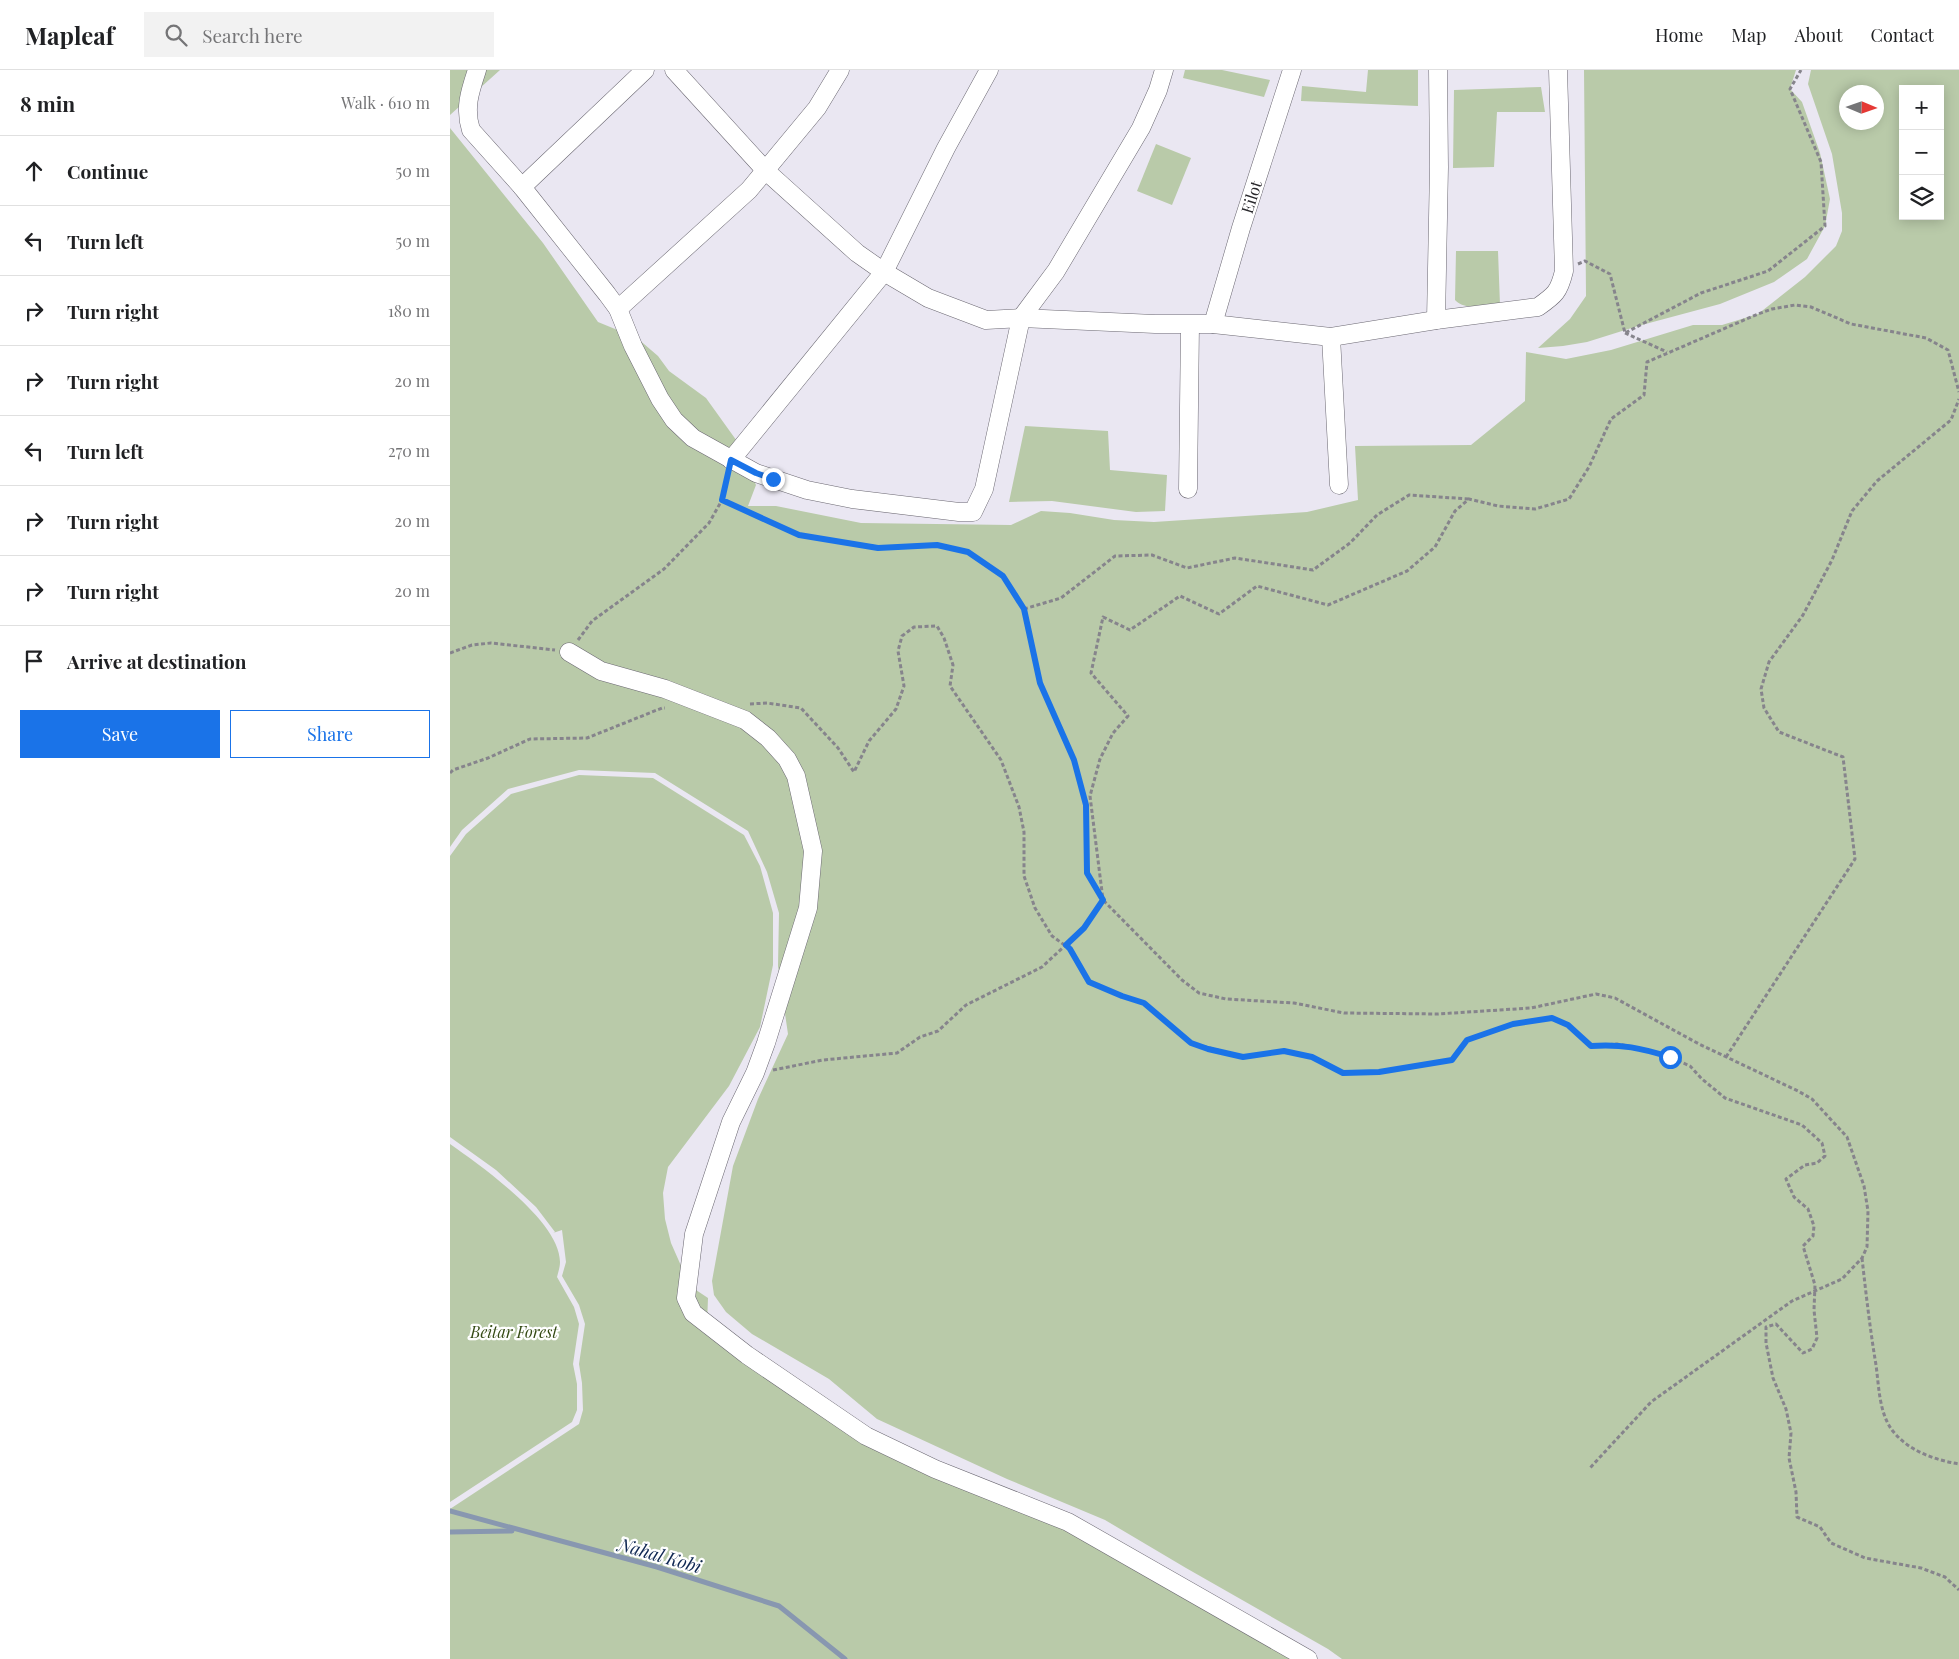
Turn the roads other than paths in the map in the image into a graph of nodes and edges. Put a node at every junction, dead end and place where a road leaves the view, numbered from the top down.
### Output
1 (477, 70) edge
2 (645, 70) edge
3 (674, 70) edge
4 (840, 70) edge
5 (989, 70) edge
6 (1164, 70) edge
7 (1292, 70) edge
8 (1438, 70) edge
9 (1558, 70) edge
10 (766, 171) junction
11 (522, 187) junction
12 (884, 272) junction
13 (618, 309) junction
14 (1022, 318) junction
15 (1436, 320) junction
16 (1213, 324) junction
17 (1190, 325) junction
18 (1331, 337) junction
19 (731, 460) junction
20 (1339, 485) dead end
21 (1188, 489) dead end
22 (569, 652) road end
23 (1308, 1659) edge

1 - 11 street
2 - 11 street
3 - 10 street
4 - 10 street
5 - 12 street
6 - 14 street
7 - 16 street, Eilot
8 - 15 street
9 - 15 street
10 - 12 street
10 - 13 street
11 - 13 street
12 - 14 street
12 - 19 street
13 - 19 street
14 - 17 street
14 - 19 street
15 - 18 street
16 - 17 street
16 - 18 street
17 - 21 street
18 - 20 street
22 - 23 street

